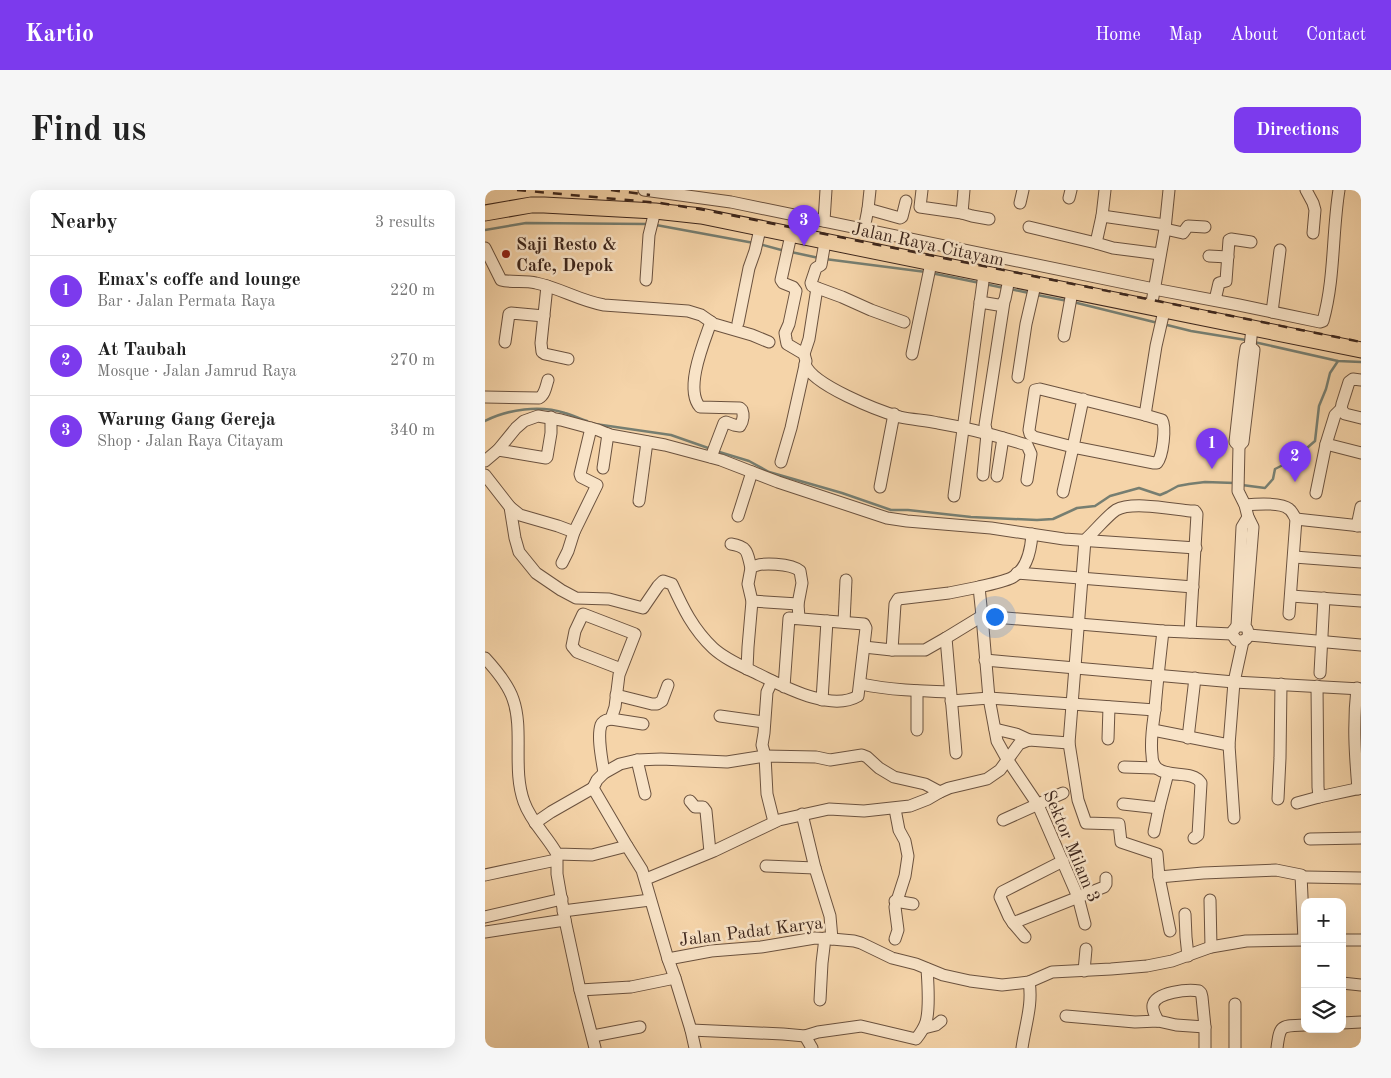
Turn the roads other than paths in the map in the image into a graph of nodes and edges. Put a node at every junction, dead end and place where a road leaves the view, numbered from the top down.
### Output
1 (644, 190) edge
2 (827, 190) edge
3 (870, 190) edge
4 (922, 190) edge
5 (964, 190) edge
6 (1023, 190) edge
7 (1105, 190) edge
8 (1169, 190) edge
9 (1306, 190) edge
10 (1339, 190) edge
11 (732, 196) edge
12 (906, 201) dead end
13 (1020, 203) dead end
14 (868, 209) junction
15 (485, 213) edge
16 (962, 213) junction
17 (654, 214) junction
18 (1102, 216) junction
19 (989, 219) dead end
20 (824, 221) junction
21 (1029, 227) dead end
22 (1165, 227) junction
23 (1205, 227) dead end
24 (865, 229) junction
25 (760, 232) junction
26 (1313, 233) dead end
27 (790, 239) junction
28 (1251, 242) dead end
29 (1097, 243) junction
30 (485, 248) edge
31 (1280, 250) dead end
32 (823, 254) junction
33 (1160, 254) junction
34 (1209, 256) dead end
35 (1228, 257) junction
36 (929, 272) junction
37 (984, 277) junction
38 (646, 280) dead end
39 (547, 286) junction
40 (817, 288) junction
41 (1154, 288) junction
42 (1034, 289) junction
43 (1007, 290) junction
44 (980, 299) junction
45 (1071, 300) junction
46 (1215, 300) junction
47 (1159, 312) junction
48 (1272, 312) junction
49 (544, 316) junction
50 (711, 322) junction
51 (904, 322) dead end
52 (738, 323) dead end
53 (1064, 336) dead end
54 (1251, 338) junction
55 (505, 342) dead end
56 (769, 342) dead end
57 (1361, 350) edge
58 (912, 354) dead end
59 (568, 359) dead end
60 (805, 359) junction
61 (1018, 377) dead end
62 (548, 380) dead end
63 (1361, 380) edge
64 (485, 397) edge
65 (1083, 399) junction
66 (1341, 410) junction
67 (893, 414) junction
68 (1145, 415) junction
69 (551, 418) junction
70 (1361, 418) edge
71 (591, 428) junction
72 (963, 428) junction
73 (608, 434) junction
74 (987, 434) junction
75 (1003, 438) junction
76 (647, 442) junction
77 (1326, 444) junction
78 (1073, 447) junction
79 (498, 450) junction
80 (713, 452) junction
81 (1361, 453) edge
82 (485, 461) edge
83 (781, 462) dead end
84 (603, 468) dead end
85 (752, 472) junction
86 (485, 475) edge
87 (983, 475) dead end
88 (997, 476) dead end
89 (1027, 480) dead end
90 (880, 487) dead end
91 (1063, 492) dead end
92 (1316, 493) dead end
93 (955, 496) dead end
94 (639, 501) dead end
95 (1245, 505) junction
96 (510, 507) junction
97 (1361, 507) edge
98 (737, 516) dead end
99 (1296, 519) junction
100 (1359, 526) edge
101 (574, 532) junction
102 (1033, 534) junction
103 (1085, 540) junction
104 (731, 544) dead end
105 (1196, 548) junction
106 (1294, 557) junction
107 (1361, 562) edge
108 (561, 563) dead end
109 (751, 568) junction
110 (1017, 573) junction
111 (1082, 578) junction
112 (846, 580) dead end
113 (979, 587) junction
114 (1193, 587) junction
115 (1291, 596) junction
116 (1324, 598) junction
117 (752, 601) junction
118 (1361, 601) edge
119 (793, 604) junction
120 (1289, 614) dead end
121 (983, 616) junction
122 (794, 618) junction
123 (827, 621) junction
124 (844, 622) junction
125 (1079, 624) junction
126 (1163, 631) junction
127 (1190, 632) junction
128 (1241, 632) junction
129 (946, 638) junction
130 (1321, 641) junction
131 (1361, 645) edge
132 (864, 647) junction
133 (892, 650) junction
134 (485, 658) edge
135 (985, 660) junction
136 (621, 668) junction
137 (1075, 668) junction
138 (747, 669) junction
139 (1320, 673) dead end
140 (1158, 676) junction
141 (1195, 678) junction
142 (772, 681) junction
143 (1234, 682) junction
144 (861, 684) junction
145 (1281, 684) junction
146 (668, 685) dead end
147 (1317, 686) junction
148 (784, 687) junction
149 (1359, 689) edge
150 (917, 691) junction
151 (616, 695) junction
152 (950, 696) junction
153 (989, 698) junction
154 (822, 700) junction
155 (1071, 705) junction
156 (1109, 707) junction
157 (1155, 710) junction
158 (720, 716) dead end
159 (611, 719) junction
160 (765, 722) junction
161 (643, 724) dead end
162 (995, 729) junction
163 (917, 730) dead end
164 (1153, 730) junction
165 (1188, 738) junction
166 (1108, 739) dead end
167 (1029, 740) junction
168 (1069, 743) junction
169 (1229, 745) junction
170 (955, 753) dead end
171 (765, 756) junction
172 (1007, 759) junction
173 (637, 760) junction
174 (1124, 767) dead end
175 (1157, 768) junction
176 (604, 773) junction
177 (1168, 773) junction
178 (593, 788) junction
179 (1360, 789) edge
180 (940, 792) junction
181 (1063, 793) dead end
182 (645, 794) dead end
183 (1319, 797) junction
184 (1278, 799) dead end
185 (690, 801) dead end
186 (1297, 803) dead end
187 (1123, 804) dead end
188 (1038, 805) junction
189 (1159, 808) junction
190 (895, 809) junction
191 (802, 814) junction
192 (1234, 818) dead end
193 (1003, 820) dead end
194 (774, 822) junction
195 (535, 823) junction
196 (1154, 832) dead end
197 (1194, 838) dead end
198 (1361, 838) edge
199 (1310, 839) dead end
200 (627, 846) junction
201 (710, 852) junction
202 (556, 857) junction
203 (1063, 861) junction
204 (766, 866) dead end
205 (815, 868) junction
206 (485, 874) edge
207 (1159, 877) junction
208 (1306, 877) dead end
209 (1106, 878) dead end
210 (1361, 878) edge
211 (646, 879) junction
212 (1078, 897) junction
213 (1302, 898) edge
214 (562, 899) junction
215 (650, 900) junction
216 (1210, 900) dead end
217 (895, 901) junction
218 (913, 904) dead end
219 (1185, 914) dead end
220 (564, 916) junction
221 (485, 917) edge
222 (1013, 922) junction
223 (1085, 924) dead end
224 (1170, 931) dead end
225 (485, 932) edge
226 (1025, 937) dead end
227 (828, 939) junction
228 (895, 939) dead end
229 (1301, 940) edge
230 (1346, 940) edge
231 (1361, 940) edge
232 (1211, 947) junction
233 (1086, 949) dead end
234 (1188, 956) junction
235 (668, 959) junction
236 (927, 969) junction
237 (1083, 971) junction
238 (675, 978) junction
239 (1029, 982) junction
240 (1346, 983) edge
241 (1361, 985) edge
242 (580, 990) junction
243 (820, 1000) dead end
244 (1235, 1004) dead end
245 (1065, 1016) dead end
246 (941, 1021) dead end
247 (1157, 1021) junction
248 (1361, 1022) edge
249 (1346, 1023) edge
250 (1301, 1024) edge
251 (640, 1027) dead end
252 (1205, 1027) junction
253 (924, 1028) junction
254 (691, 1030) junction
255 (593, 1036) junction
256 (805, 1036) junction
257 (912, 1044) edge
258 (595, 1048) edge
259 (695, 1048) edge
260 (812, 1048) edge
261 (1022, 1048) edge
262 (1205, 1048) edge
263 (1235, 1048) edge
264 (1277, 1048) edge

1 - 11 street
2 - 20 street
3 - 14 street
4 - 16 street
5 - 16 street
6 - 13 street
7 - 18 street
8 - 22 street
9 - 26 street
10 - 48 street
11 - 20 street
12 - 14 street
14 - 24 street
15 - 17 main road, Jalan Raya Citayam
16 - 19 street
17 - 25 main road, Jalan Raya Citayam
17 - 38 street
18 - 22 street
18 - 29 street
20 - 24 street
21 - 29 street
22 - 23 street
22 - 33 street
24 - 41 street
25 - 27 main road, Jalan Raya Citayam
25 - 52 street
27 - 32 main road, Jalan Raya Citayam
27 - 60 street
28 - 35 street
29 - 33 street
30 - 39 street
31 - 48 street
32 - 36 main road, Jalan Raya Citayam
32 - 40 street
33 - 41 street
34 - 35 street
35 - 46 street
36 - 37 main road, Jalan Raya Citayam
36 - 58 street
37 - 43 main road, Jalan Raya Citayam
37 - 44 street
39 - 49 street
39 - 50 street
40 - 51 street
40 - 60 street
41 - 46 street
41 - 47 street
42 - 43 main road, Jalan Raya Citayam
42 - 45 main road, Jalan Raya Citayam
42 - 61 street
43 - 44 street
43 - 74 street
44 - 72 street
45 - 47 main road, Jalan Raya Citayam
45 - 53 street
46 - 48 street
47 - 54 main road, Jalan Raya Citayam
47 - 68 street
49 - 55 street
49 - 59 street
50 - 56 street
50 - 80 street
54 - 57 main road, Jalan Raya Citayam
54 - 95 street
60 - 67 street
60 - 83 street
62 - 64 street
63 - 66 street
65 - 68 street
65 - 78 street
65 - 78 street
66 - 70 street
66 - 77 street
67 - 72 street
67 - 90 street
68 - 78 street
69 - 71 street
69 - 79 street
69 - 79 street
71 - 73 street
71 - 101 street
72 - 74 street
72 - 93 street
73 - 76 street
73 - 84 street
74 - 75 street
74 - 87 street
75 - 88 street
75 - 89 street
76 - 80 street
76 - 94 street
77 - 81 street
77 - 92 street
78 - 91 street
79 - 82 street
80 - 85 street
85 - 98 street
85 - 102 street
86 - 96 street
95 - 99 street
95 - 128 street
96 - 101 street
96 - 138 street
97 - 100 street
99 - 100 street
99 - 106 street
101 - 108 street
102 - 103 street
102 - 110 street
103 - 105 street
103 - 105 street
103 - 111 street
104 - 109 street
105 - 114 street
106 - 107 street
106 - 115 street
109 - 117 street
109 - 119 street
110 - 111 street
110 - 113 street
111 - 114 street
111 - 125 street
112 - 124 street
113 - 121 street, Sektor Milam 3
113 - 133 street
114 - 127 street
115 - 116 street
115 - 120 street
116 - 118 street
116 - 130 street
117 - 119 street
117 - 138 street
119 - 122 street
121 - 125 street
121 - 129 street
121 - 135 street, Sektor Milam 3
122 - 123 street
122 - 148 street
123 - 124 street
123 - 154 street
124 - 132 street
125 - 126 street
125 - 137 street
126 - 127 street
126 - 140 street
127 - 128 street
128 - 130 street
128 - 143 street
129 - 133 street
129 - 152 street
130 - 131 street
130 - 139 street
132 - 133 street
132 - 144 street
134 - 195 street
135 - 137 street
135 - 153 street, Sektor Milam 3
136 - 136 street
136 - 151 street
137 - 140 street
137 - 155 street
138 - 142 street
140 - 141 street
140 - 157 street
141 - 143 street
141 - 165 street
142 - 148 street
142 - 160 street
143 - 145 street
143 - 169 street
144 - 150 street
144 - 154 street
145 - 147 street
145 - 184 street
146 - 151 street
147 - 149 street
147 - 183 street
148 - 154 street
149 - 179 street
150 - 152 street
150 - 163 street
151 - 159 street
152 - 153 street
152 - 170 street
153 - 155 street
153 - 162 street, Sektor Milam 3
155 - 156 street
155 - 168 street
156 - 157 street
156 - 166 street
157 - 164 street
158 - 160 street
159 - 161 street
159 - 176 street
160 - 171 street
162 - 167 street
162 - 172 street, Sektor Milam 3
164 - 165 street
164 - 175 street
165 - 169 street
167 - 168 street
167 - 172 street
168 - 207 street
169 - 192 street
171 - 173 street
171 - 180 street
171 - 194 street
172 - 180 street
172 - 188 street, Sektor Milam 3
173 - 176 street
173 - 182 street
174 - 175 street
175 - 177 street
176 - 178 street
177 - 189 street
177 - 197 street
178 - 195 street
178 - 200 street
179 - 183 street
180 - 190 street
181 - 188 street
183 - 186 street
185 - 201 street
187 - 189 street
188 - 193 street
188 - 203 street, Sektor Milam 3
189 - 196 street
190 - 191 street
190 - 217 street
191 - 194 street
191 - 205 street
194 - 201 street
195 - 202 street
198 - 199 street
200 - 202 street
200 - 211 street
201 - 211 street
202 - 206 street
202 - 214 street
203 - 212 street, Sektor Milam 3
203 - 222 street
204 - 205 street
205 - 227 street
207 - 213 street
207 - 224 street
208 - 210 street
209 - 212 street
211 - 215 street
212 - 222 street
212 - 223 street, Sektor Milam 3
214 - 220 street
214 - 221 street
215 - 220 street
215 - 235 street
216 - 232 street
217 - 218 street
217 - 228 street
219 - 234 street
220 - 225 street
220 - 242 street
222 - 226 street
227 - 235 street, Jalan Padat Karya
227 - 236 street, Jalan Padat Karya
227 - 243 street
229 - 232 street, Jalan Padat Karya
230 - 231 street
232 - 234 street, Jalan Padat Karya
233 - 237 street
234 - 237 street, Jalan Padat Karya
235 - 238 street
236 - 239 street, Jalan Padat Karya
236 - 253 street
237 - 239 street, Jalan Padat Karya
238 - 242 street
238 - 254 street
239 - 261 street
240 - 241 street
242 - 255 street
244 - 263 street
245 - 247 street
246 - 253 street
247 - 252 street
247 - 252 street
248 - 249 street
250 - 264 street
251 - 255 street
252 - 262 street
253 - 257 street
254 - 256 street
254 - 259 street
255 - 258 street
256 - 257 street
256 - 260 street

